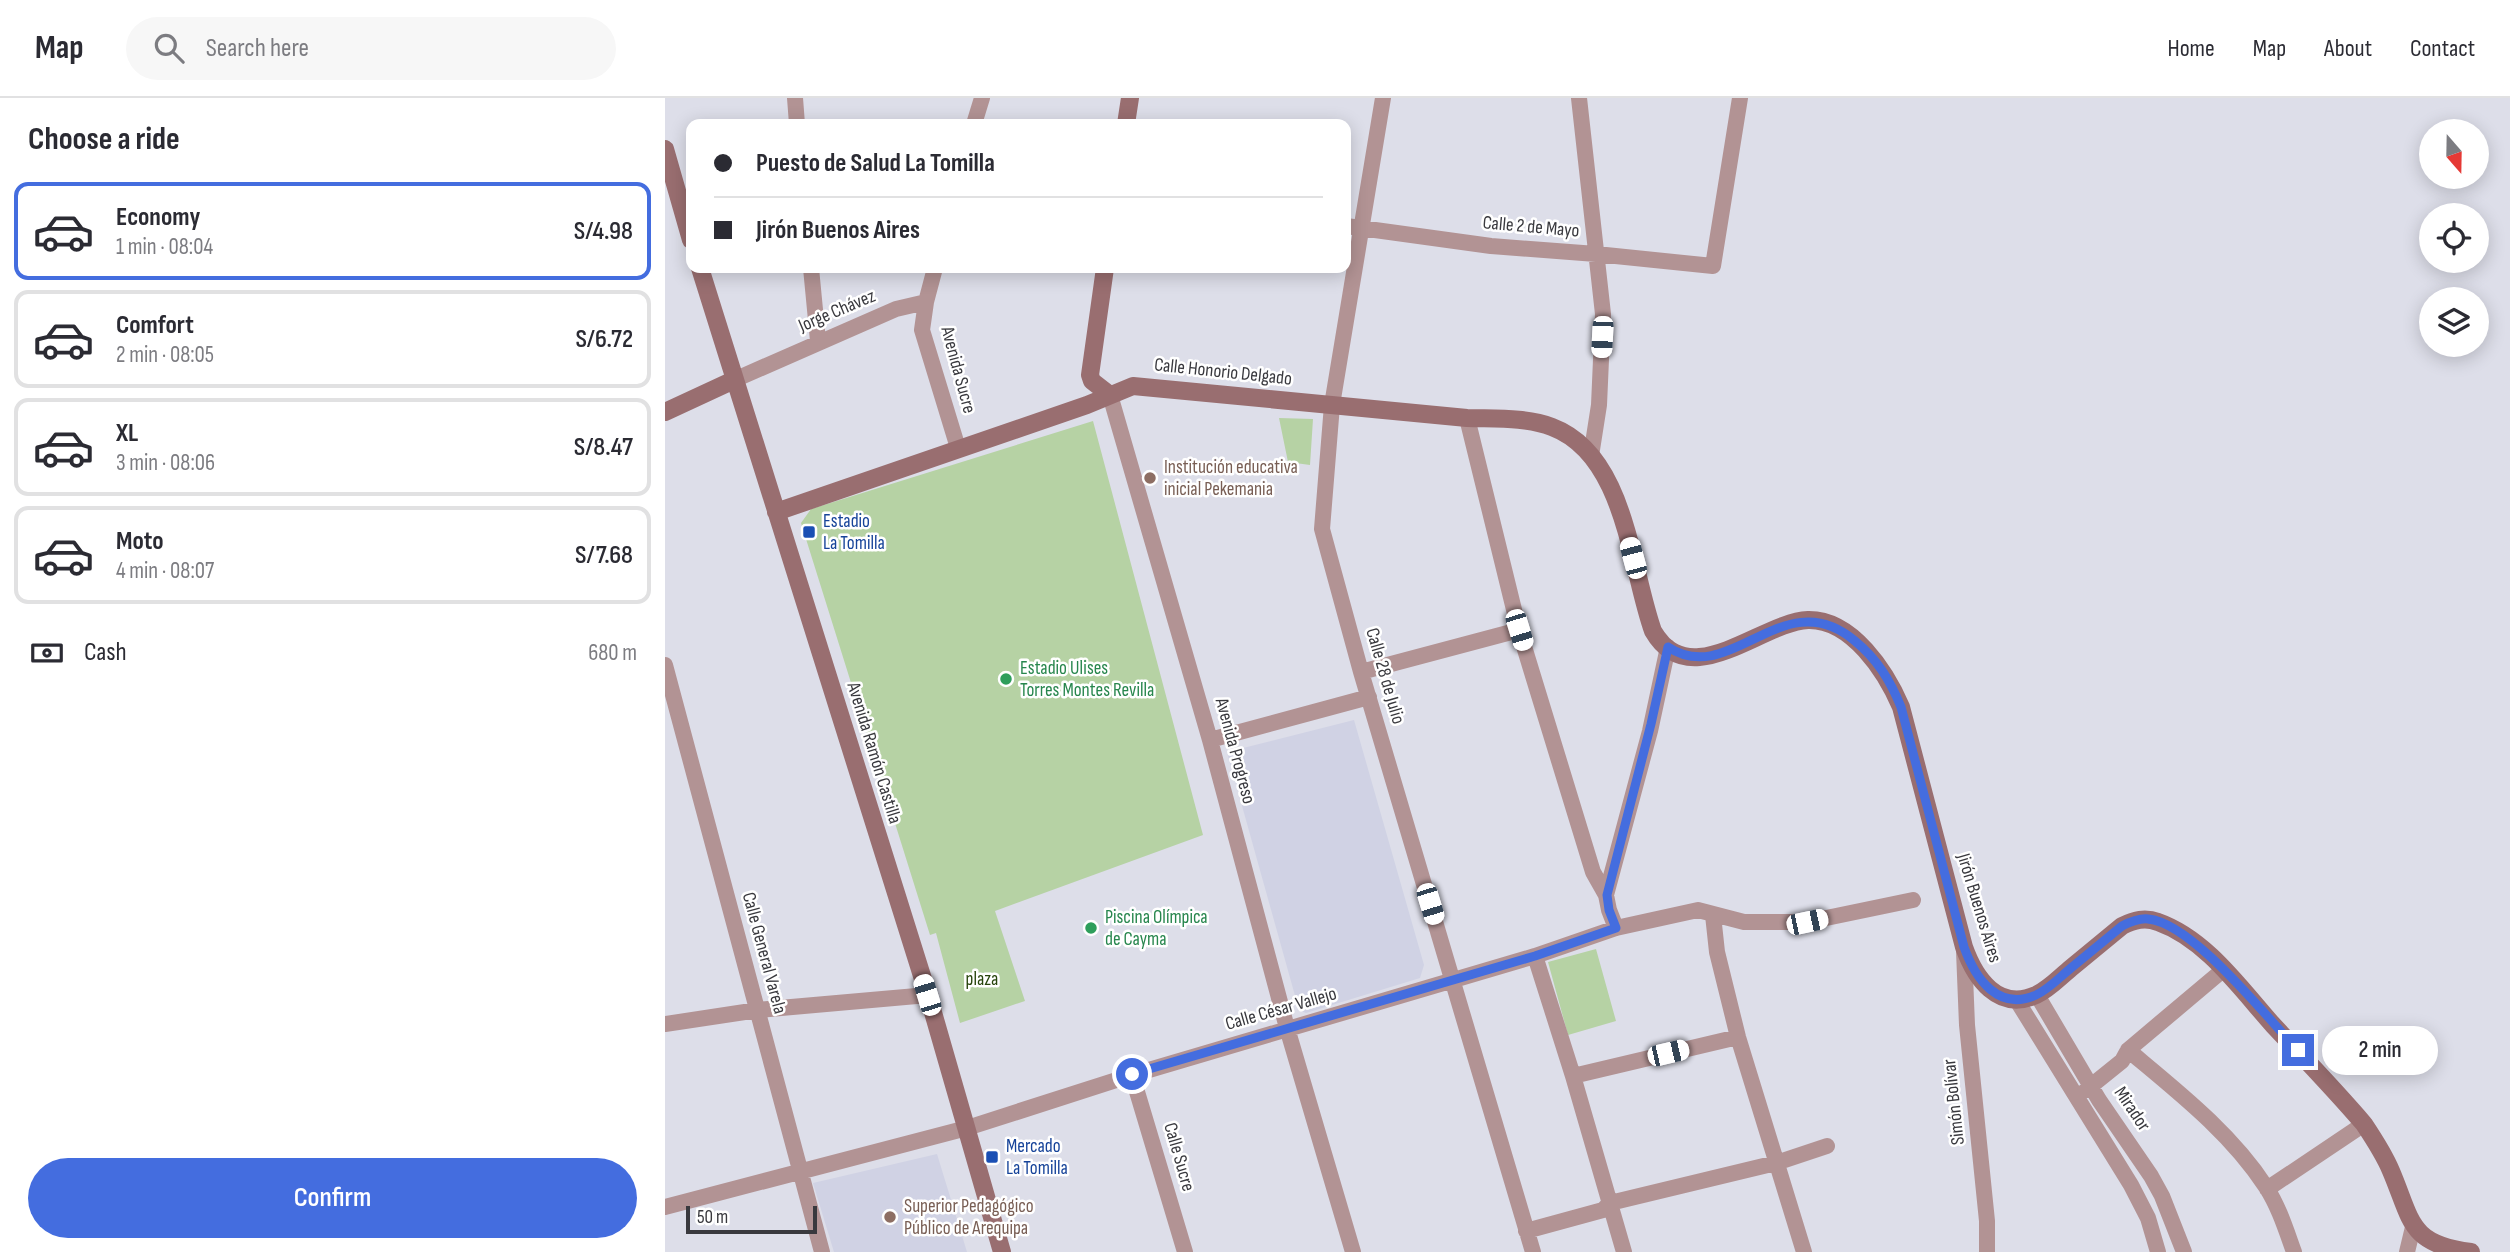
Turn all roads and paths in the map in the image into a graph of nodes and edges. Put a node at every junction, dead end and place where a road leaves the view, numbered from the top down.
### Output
1 (795, 98) edge
2 (982, 98) edge
3 (1130, 98) edge
4 (1383, 98) edge
5 (1579, 98) edge
6 (1740, 98) edge
7 (797, 119) edge
8 (976, 119) edge
9 (1127, 119) edge
10 (665, 149) edge
11 (686, 222) edge
12 (1354, 227) edge
13 (1351, 251) edge
14 (1597, 254) junction
15 (702, 273) edge
16 (811, 273) edge
17 (934, 273) edge
18 (1104, 273) edge
19 (1348, 273) edge
20 (926, 302) junction
21 (818, 341) junction
22 (734, 380) junction
23 (1111, 395) junction
24 (1332, 405) junction
25 (665, 412) edge
26 (1467, 418) junction
27 (958, 449) junction
28 (1591, 456) junction
29 (776, 512) junction
30 (1519, 630) junction
31 (1668, 647) junction
32 (665, 665) edge
33 (1361, 672) junction
34 (1369, 697) junction
35 (1210, 740) junction
36 (1607, 895) junction
37 (1913, 900) dead end
38 (1713, 915) junction
39 (1616, 928) junction
40 (1964, 947) junction
41 (1535, 956) junction
42 (2223, 970) junction
43 (1453, 981) junction
44 (927, 995) junction
45 (2037, 995) junction
46 (2016, 999) junction
47 (758, 1010) junction
48 (665, 1024) edge
49 (1287, 1028) junction
50 (1738, 1037) junction
51 (2128, 1050) junction
52 (1132, 1074) junction
53 (1573, 1076) junction
54 (2092, 1085) junction
55 (2077, 1096) junction
56 (2364, 1124) junction
57 (967, 1128) junction
58 (1827, 1146) dead end
59 (1776, 1163) junction
60 (800, 1172) junction
61 (2267, 1189) junction
62 (1610, 1203) junction
63 (665, 1207) edge
64 (2413, 1227) junction
65 (1526, 1231) junction
66 (823, 1252) edge
67 (1002, 1252) edge
68 (1185, 1252) edge
69 (1353, 1252) edge
70 (1533, 1252) edge
71 (1624, 1252) edge
72 (1804, 1252) edge
73 (1987, 1252) edge
74 (2158, 1252) edge
75 (2184, 1252) edge
76 (2294, 1252) edge
77 (2407, 1252) edge
78 (2471, 1252) edge

1 - 7 street
2 - 8 street
3 - 9 street
4 - 12 street, Calle 28 de Julio
5 - 14 street
6 - 14 street, Calle 2 de Mayo
10 - 11 street
12 - 13 street, Calle 28 de Julio
12 - 14 street, Calle 2 de Mayo
14 - 28 street
15 - 22 street, Avenida Ramón Castilla
16 - 21 street
17 - 20 street
18 - 23 street, Avenida Progreso
19 - 24 street, Calle 28 de Julio
20 - 21 street, Jorge Chávez
20 - 27 street, Avenida Sucre
21 - 22 street, Jorge Chávez
22 - 25 street
22 - 29 street, Avenida Ramón Castilla
23 - 24 street, Calle Honorio Delgado
23 - 27 street, Calle Honorio Delgado
23 - 35 street, Avenida Progreso
24 - 26 street, Calle Honorio Delgado
24 - 33 street, Calle 28 de Julio
26 - 28 street, Calle Honorio Delgado
26 - 30 street
27 - 29 street, Calle Honorio Delgado
28 - 31 street
29 - 44 street, Avenida Ramón Castilla
30 - 33 street
30 - 36 street
31 - 36 street
31 - 40 street, Jirón Buenos Aires
32 - 47 street, Calle General Varela
33 - 34 street, Calle 28 de Julio
34 - 35 street
34 - 43 street, Calle 28 de Julio
35 - 49 street, Avenida Progreso
36 - 39 street
37 - 38 street, Calle César Vallejo
38 - 39 street, Calle César Vallejo
38 - 50 street
39 - 41 street, Calle César Vallejo
40 - 46 street, Jirón Buenos Aires
40 - 73 street, Simón Bolívar
41 - 43 street, Calle César Vallejo
41 - 53 street
42 - 45 street
42 - 51 street
42 - 56 street
43 - 49 street, Calle César Vallejo
43 - 65 street, Calle 28 de Julio
44 - 47 street
44 - 57 street, Avenida Ramón Castilla
45 - 46 street
45 - 54 street, Mirador
46 - 55 street, Mirador
47 - 48 street
47 - 60 street, Calle General Varela
49 - 52 street, Calle César Vallejo
49 - 69 street, Avenida Progreso
50 - 53 street
50 - 59 street
51 - 54 street
51 - 61 street
52 - 57 street, Calle César Vallejo
52 - 68 street, Calle Sucre
53 - 62 street
54 - 55 street
54 - 75 street, Mirador
55 - 74 street, Mirador
56 - 61 street
56 - 64 street
57 - 60 street, Calle César Vallejo
57 - 67 street, Avenida Ramón Castilla
58 - 59 street
59 - 62 street
59 - 72 street
60 - 63 street, Calle César Vallejo
60 - 66 street, Calle General Varela
61 - 76 street
62 - 65 street
62 - 71 street
64 - 77 street
64 - 78 street
65 - 70 street, Calle 28 de Julio

